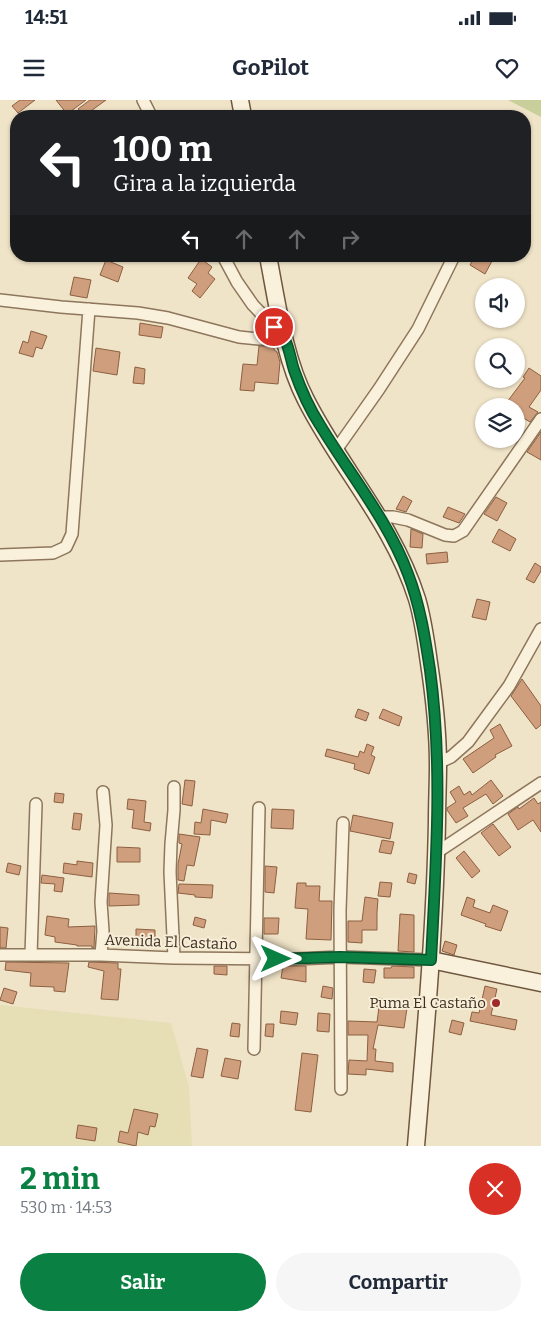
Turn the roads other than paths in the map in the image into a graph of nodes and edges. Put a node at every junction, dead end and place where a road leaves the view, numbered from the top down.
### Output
1 (226, 262) edge
2 (269, 262) edge
3 (451, 262) edge
4 (0, 300) edge
5 (89, 308) junction
6 (284, 338) junction
7 (541, 419) edge
8 (336, 450) junction
9 (379, 517) junction
10 (0, 555) edge
11 (541, 629) edge
12 (438, 763) junction
13 (541, 783) edge
14 (174, 787) dead end
15 (103, 792) dead end
16 (36, 804) dead end
17 (259, 808) dead end
18 (343, 823) dead end
19 (436, 854) junction
20 (0, 954) edge
21 (31, 954) junction
22 (101, 955) junction
23 (340, 957) junction
24 (174, 958) junction
25 (256, 959) junction
26 (431, 960) junction
27 (541, 983) edge
28 (254, 1049) dead end
29 (341, 1089) dead end
30 (416, 1146) edge

1 - 6 street
2 - 6 street
3 - 8 street
4 - 5 street
5 - 6 street
5 - 10 street
6 - 8 street
7 - 9 street
8 - 9 street
9 - 12 street
11 - 12 street
12 - 19 street
13 - 19 street
14 - 24 street
15 - 22 street
16 - 21 street
17 - 25 street
18 - 23 street
19 - 26 street
20 - 21 street, Avenida El Castaño
21 - 22 street, Avenida El Castaño
22 - 24 street, Avenida El Castaño
23 - 25 street, Avenida El Castaño
23 - 26 street, Avenida El Castaño
23 - 29 street
24 - 25 street, Avenida El Castaño
25 - 28 street
26 - 27 street
26 - 30 street

